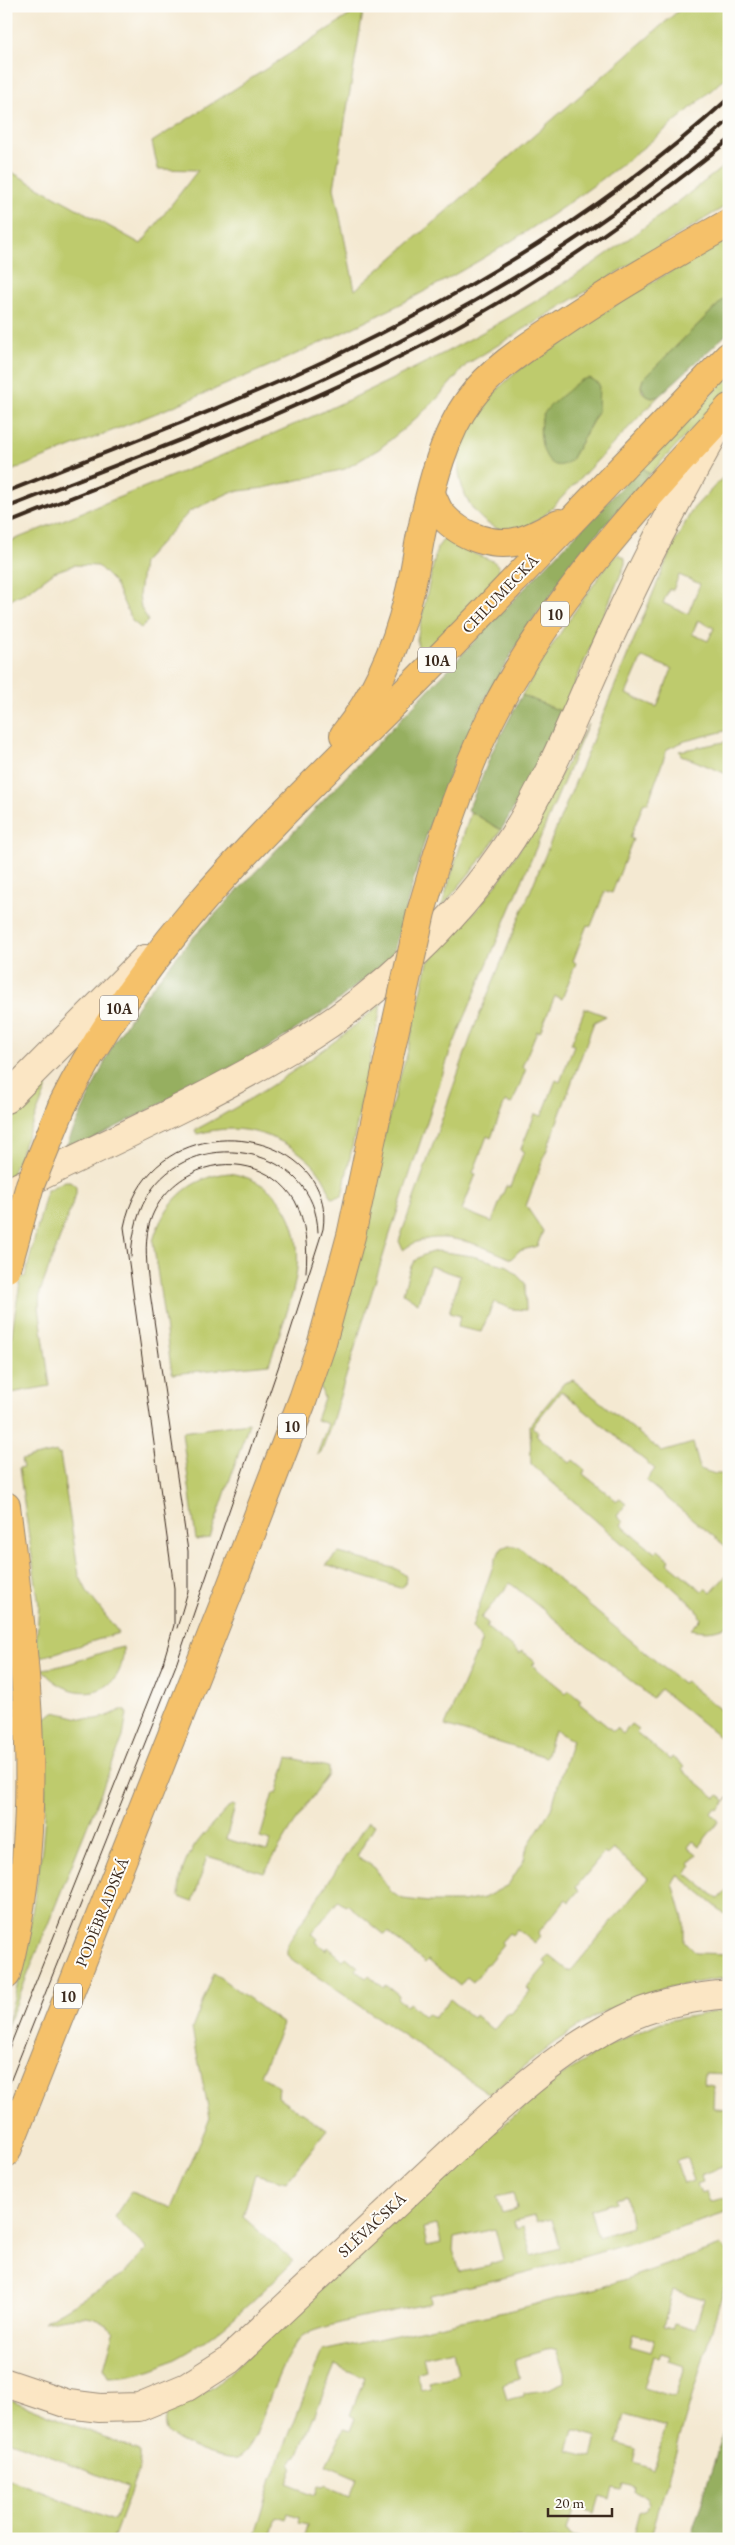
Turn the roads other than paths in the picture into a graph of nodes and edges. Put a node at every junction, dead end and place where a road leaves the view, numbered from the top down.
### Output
1 (729, 223) edge
2 (729, 356) edge
3 (729, 409) edge
4 (431, 494) junction
5 (578, 513) junction
6 (293, 802) junction
7 (186, 916) junction
8 (6, 1100) edge
9 (6, 1193) edge
10 (7, 1270) edge
11 (6, 1506) edge
12 (6, 1975) edge
13 (729, 1994) edge
14 (6, 2153) edge
15 (6, 2383) edge

1 - 4 main road
2 - 5 main road, CHLUMECKÁ
3 - 9 main road
3 - 14 main road, PODĚBRADSKÁ / 10, bridge
4 - 5 main road
4 - 6 main road
5 - 6 main road, CHLUMECKÁ / 10A
6 - 7 main road, CHLUMECKÁ / 10A
7 - 8 main road
7 - 10 main road, 10A, bridge
11 - 12 main road
13 - 15 main road, SLÉVAČSKÁ

